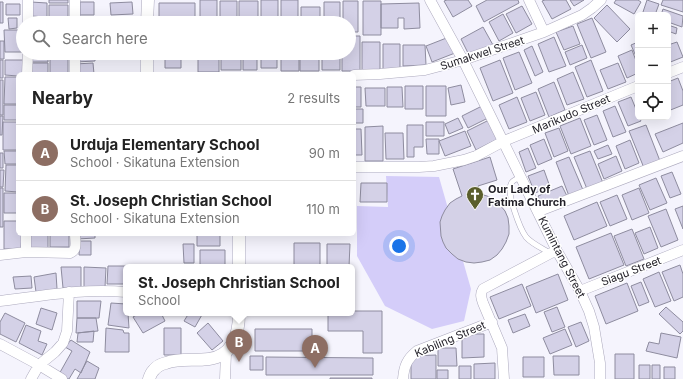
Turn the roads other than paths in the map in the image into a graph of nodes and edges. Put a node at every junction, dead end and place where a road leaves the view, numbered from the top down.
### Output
1 (28, 0) edge
2 (75, 0) edge
3 (148, 0) edge
4 (430, 0) edge
5 (529, 0) edge
6 (602, 0) edge
7 (28, 16) edge
8 (75, 16) edge
9 (148, 16) edge
10 (544, 32) junction
11 (28, 60) edge
12 (75, 60) edge
13 (147, 60) edge
14 (463, 60) junction
15 (683, 67) edge
16 (27, 72) edge
17 (75, 72) edge
18 (147, 72) edge
19 (671, 72) edge
20 (356, 75) edge
21 (635, 87) edge
22 (504, 142) junction
23 (683, 156) edge
24 (356, 167) edge
25 (521, 177) junction
26 (539, 212) junction
27 (26, 236) edge
28 (75, 236) edge
29 (239, 236) edge
30 (683, 250) edge
31 (26, 252) junction
32 (554, 252) junction
33 (0, 255) edge
34 (239, 264) edge
35 (580, 291) junction
36 (69, 292) junction
37 (123, 292) edge
38 (0, 301) edge
39 (239, 316) edge
40 (492, 322) junction
41 (0, 344) edge
42 (226, 353) junction
43 (39, 365) junction
44 (31, 379) edge
45 (62, 379) edge
46 (148, 379) edge
47 (225, 379) edge
48 (403, 379) edge
49 (504, 379) edge
50 (600, 379) edge

1 - 7 street
2 - 8 street
3 - 9 street
4 - 14 street, Kumintang Street
5 - 10 street
6 - 10 street, Sumakwel Street
10 - 14 street, Sumakwel Street
11 - 16 street
12 - 17 street
13 - 18 street
14 - 20 street, Sumakwel Street
14 - 22 street, Kumintang Street
15 - 19 street
21 - 22 street, Marikudo Street
22 - 24 street, Marikudo Street
22 - 25 street, Kumintang Street
23 - 26 street
25 - 26 street, Kumintang Street
25 - 32 lane
26 - 32 street, Kumintang Street
27 - 31 street
28 - 31 street
29 - 34 street
30 - 35 street, Siagu Street
31 - 33 street
32 - 35 street, Kumintang Street
32 - 40 street, Kabiling Street
35 - 50 street, Kumintang Street
36 - 37 street
36 - 38 street
36 - 43 street
39 - 42 street
40 - 48 street, Kabiling Street
40 - 49 street, Kabiling Street
41 - 43 street
42 - 46 street
42 - 47 street
43 - 44 street
43 - 45 street

